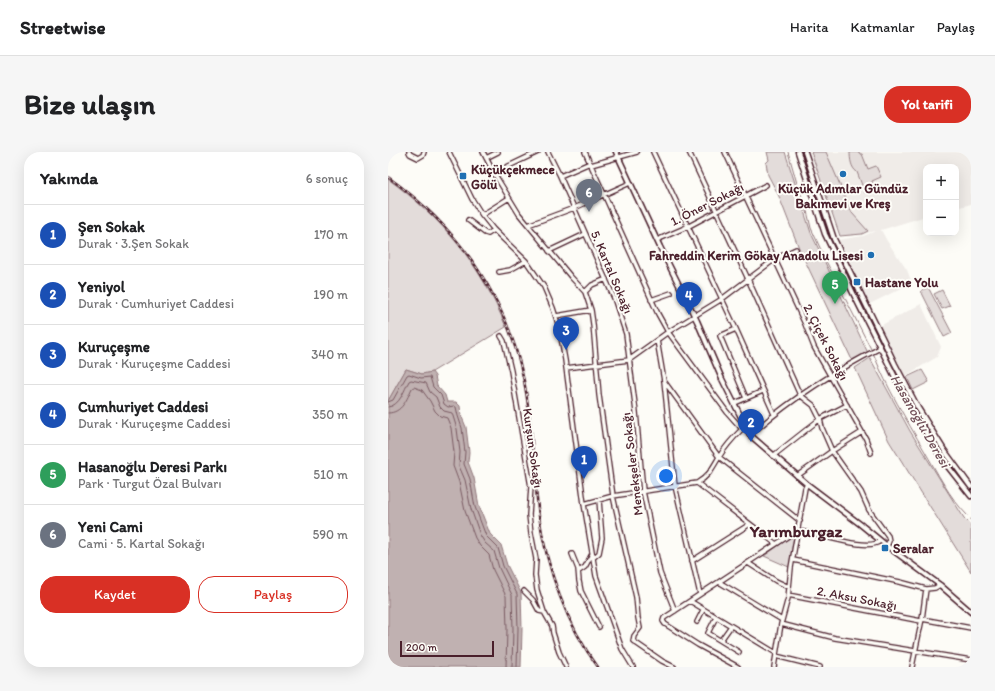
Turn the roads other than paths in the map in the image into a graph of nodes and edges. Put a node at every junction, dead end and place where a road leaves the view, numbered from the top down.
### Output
1 (409, 152) edge
2 (424, 152) edge
3 (449, 152) edge
4 (483, 152) edge
5 (498, 152) edge
6 (538, 152) edge
7 (548, 152) edge
8 (585, 152) edge
9 (616, 152) edge
10 (637, 152) edge
11 (653, 152) edge
12 (689, 152) edge
13 (725, 152) edge
14 (798, 152) edge
15 (805, 152) edge
16 (618, 157) junction
17 (486, 158) junction
18 (590, 164) junction
19 (494, 173) junction
20 (560, 176) junction
21 (630, 183) junction
22 (766, 185) dead end
23 (603, 195) junction
24 (746, 196) junction
25 (509, 198) junction
26 (574, 208) junction
27 (717, 211) junction
28 (482, 215) junction
29 (468, 220) dead end
30 (528, 225) junction
31 (688, 226) junction
32 (494, 230) junction
33 (586, 234) junction
34 (657, 240) junction
35 (796, 249) dead end
36 (549, 251) junction
37 (775, 259) junction
38 (526, 261) junction
39 (499, 272) dead end
40 (606, 279) junction
41 (748, 279) junction
42 (585, 292) junction
43 (671, 292) dead end
44 (722, 298) junction
45 (651, 300) junction
46 (591, 310) junction
47 (556, 316) junction
48 (695, 316) junction
49 (736, 329) junction
50 (668, 332) junction
51 (501, 336) dead end
52 (657, 340) junction
53 (880, 348) junction
54 (629, 360) junction
55 (597, 364) junction
56 (566, 368) junction
57 (830, 376) junction
58 (664, 381) junction
59 (763, 391) junction
60 (800, 395) junction
61 (746, 398) junction
62 (735, 403) junction
63 (847, 405) junction
64 (774, 414) junction
65 (820, 419) junction
66 (744, 428) junction
67 (862, 432) junction
68 (750, 435) junction
69 (832, 451) junction
70 (871, 453) dead end
71 (773, 456) junction
72 (719, 457) junction
73 (797, 476) junction
74 (697, 483) junction
75 (807, 484) junction
76 (675, 486) junction
77 (971, 487) edge
78 (643, 491) junction
79 (613, 496) junction
80 (971, 496) edge
81 (599, 500) junction
82 (584, 504) junction
83 (800, 521) junction
84 (750, 524) junction
85 (798, 530) junction
86 (880, 541) junction
87 (776, 544) junction
88 (887, 546) junction
89 (572, 554) dead end
90 (593, 556) junction
91 (793, 560) junction
92 (692, 561) junction
93 (748, 563) junction
94 (579, 571) junction
95 (719, 582) junction
96 (940, 585) junction
97 (789, 587) junction
98 (926, 590) junction
99 (524, 591) dead end
100 (700, 594) junction
101 (788, 595) junction
102 (690, 601) junction
103 (703, 610) junction
104 (675, 611) junction
105 (544, 612) junction
106 (971, 612) edge
107 (716, 617) junction
108 (922, 620) junction
109 (697, 622) dead end
110 (782, 622) junction
111 (731, 626) junction
112 (599, 627) dead end
113 (971, 628) edge
114 (721, 640) junction
115 (915, 651) junction
116 (739, 652) dead end
117 (776, 654) junction
118 (971, 660) edge
119 (566, 667) edge
120 (634, 667) edge
121 (674, 667) edge
122 (738, 667) edge
123 (774, 667) edge
124 (820, 667) edge
125 (912, 667) edge

1 - 2 street
3 - 28 street
4 - 17 street
5 - 17 street
6 - 19 street
7 - 20 street, 5. Kartal Sokağı
8 - 18 street
9 - 16 main road
10 - 16 street
11 - 31 street
12 - 27 street
13 - 24 street, 2. Çiçek Sokağı
14 - 53 main road
15 - 77 main road
16 - 18 street
16 - 21 main road
17 - 19 street
18 - 20 street
18 - 23 street
19 - 25 street
20 - 26 street, 5. Kartal Sokağı
21 - 23 street
21 - 34 main road
22 - 24 street, 1. Öner Sokağı
23 - 26 street
23 - 45 street
24 - 27 street, 1. Öner Sokağı
24 - 37 street, 2. Çiçek Sokağı
25 - 28 street
25 - 30 street
26 - 30 street
26 - 33 street, 5. Kartal Sokağı
27 - 31 street, 1. Öner Sokağı
27 - 41 street
28 - 32 street
29 - 32 street
30 - 36 street
31 - 34 street, 1. Öner Sokağı
31 - 44 street
32 - 38 street
33 - 36 street
33 - 40 street, 5. Kartal Sokağı
34 - 48 main road
35 - 37 street
36 - 42 street
37 - 41 street
37 - 57 street, 2. Çiçek Sokağı
38 - 39 street
38 - 47 street
40 - 42 street
40 - 54 street, 5. Kartal Sokağı
41 - 44 street
41 - 60 street
42 - 46 street
43 - 45 street
44 - 48 street
44 - 49 street
45 - 50 street
46 - 47 street
46 - 55 street
47 - 56 street
48 - 50 street
48 - 62 main road
49 - 59 street
49 - 61 street
50 - 52 street
50 - 66 street
51 - 105 street, Kurşun Sokağı
52 - 54 street
52 - 58 street
53 - 57 street
53 - 80 main road
54 - 55 street
54 - 78 street, Menekşeler Sokağı
55 - 56 street
55 - 79 street
56 - 82 street
57 - 60 street
57 - 63 street, 2. Çiçek Sokağı
58 - 72 street
58 - 76 street
59 - 61 street
59 - 64 street
60 - 64 street
60 - 65 street
61 - 62 street
62 - 66 main road
63 - 65 street
63 - 67 street, 2. Çiçek Sokağı
64 - 68 street
65 - 69 street
65 - 71 street
66 - 68 main road
66 - 72 street
67 - 69 street
67 - 70 street, 2. Çiçek Sokağı
68 - 71 main road
69 - 73 street
69 - 88 street
71 - 73 main road
72 - 74 street
72 - 83 street
73 - 75 main road
74 - 76 street
74 - 84 street
75 - 83 street
75 - 86 main road
76 - 78 street
76 - 92 street
78 - 79 street
78 - 104 street, Menekşeler Sokağı
79 - 81 street
79 - 121 street
81 - 82 street
81 - 90 street
82 - 90 street
83 - 85 street
84 - 87 street
84 - 92 street
85 - 86 street
85 - 87 street
85 - 91 street
86 - 88 main road
87 - 93 street
88 - 96 main road
89 - 94 street
90 - 94 street
90 - 120 street
91 - 97 street
91 - 98 street
92 - 100 street
93 - 95 street
93 - 97 street
94 - 112 street
95 - 100 street
95 - 110 street
96 - 98 street
96 - 106 main road
97 - 101 street
98 - 108 street
99 - 105 street, Kurşun Sokağı
100 - 102 street
101 - 108 street, 2. Aksu Sokağı
101 - 110 street
102 - 103 street
102 - 104 street
103 - 107 street
103 - 109 street
104 - 122 street
105 - 119 street, Kurşun Sokağı
107 - 111 street
107 - 114 street
108 - 113 street, 2. Aksu Sokağı
108 - 115 street
110 - 115 street
110 - 117 street
111 - 114 street
111 - 117 street
114 - 116 street
115 - 118 street
115 - 125 street
117 - 123 street
117 - 124 street

